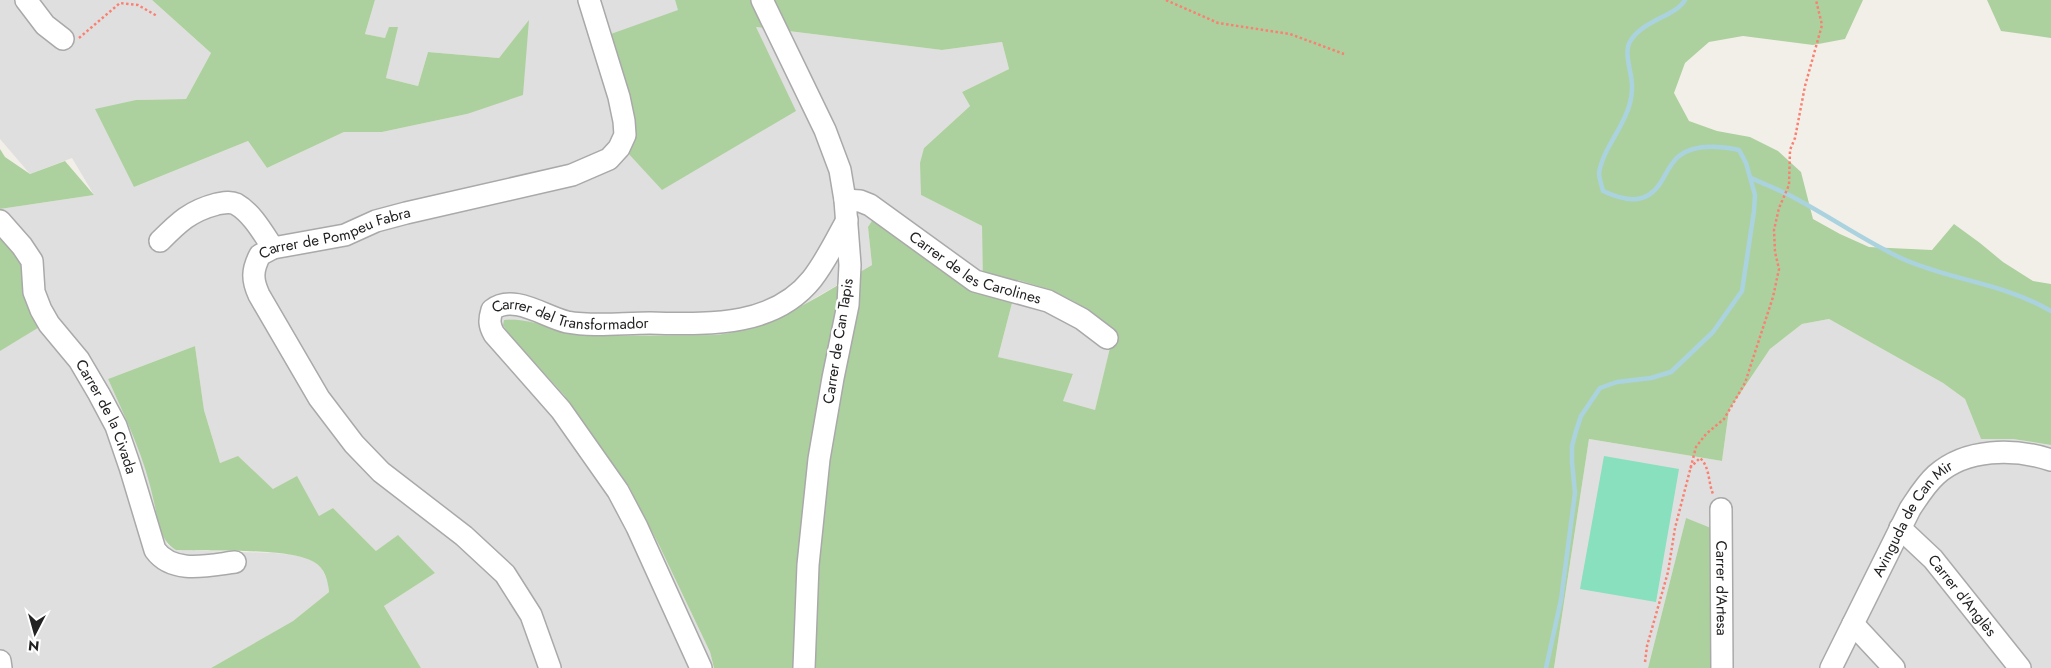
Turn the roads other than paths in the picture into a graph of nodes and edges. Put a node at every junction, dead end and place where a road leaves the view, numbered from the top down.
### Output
1 (26, 0) edge
2 (588, 0) edge
3 (762, 0) edge
4 (63, 40) road end
5 (846, 210) junction
6 (0, 221) edge
7 (160, 241) dead end
8 (273, 248) junction
9 (1107, 338) dead end
10 (2051, 460) edge
11 (1721, 508) road end
12 (1900, 528) junction
13 (235, 562) dead end
14 (1853, 624) junction
15 (0, 661) edge
16 (1, 668) edge
17 (550, 668) edge
18 (701, 668) edge
19 (804, 668) edge
20 (1722, 668) edge
21 (1831, 668) edge
22 (1894, 668) edge
23 (2020, 668) edge

1 - 4 street
2 - 8 street, Carrer de Pompeu Fabra
3 - 5 street, Carrer de Can Tapis
5 - 9 street, Carrer de les Carolines
5 - 18 street, Carrer del Transformador
5 - 19 street, Carrer de Can Tapis
6 - 13 street, Carrer de la Civada
7 - 8 street
8 - 17 street, Carrer de Pompeu Fabra
10 - 12 street, Avinguda de Can Mir
11 - 20 street, Carrer d'Artesa
12 - 14 street, Avinguda de Can Mir
12 - 23 street, Carrer d'Anglès
14 - 21 street, Avinguda de Can Mir
14 - 22 street
15 - 16 street

